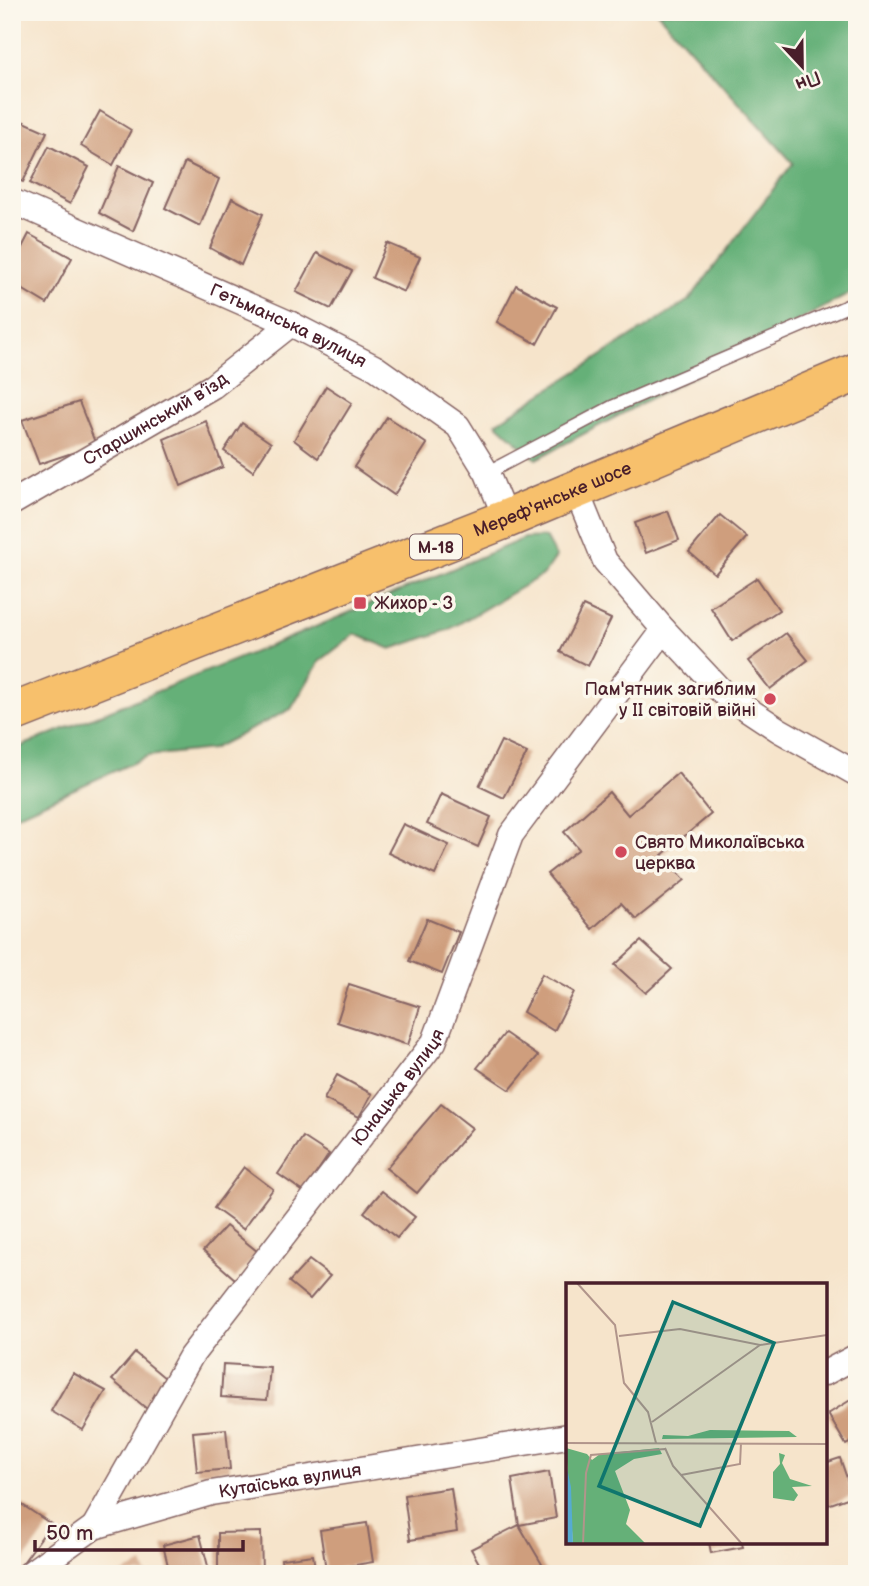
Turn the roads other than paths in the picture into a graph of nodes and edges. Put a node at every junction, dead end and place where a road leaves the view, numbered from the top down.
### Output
1 (12, 201) edge
2 (857, 302) edge
3 (291, 324) junction
4 (857, 372) edge
5 (487, 473) junction
6 (576, 490) junction
7 (12, 503) edge
8 (506, 519) junction
9 (664, 630) junction
10 (12, 713) edge
11 (857, 774) edge
12 (857, 1356) edge
13 (827, 1372) edge
14 (566, 1436) edge
15 (94, 1527) junction
16 (29, 1574) edge

1 - 3 street, Гетьманська вулиця
2 - 5 lane
3 - 5 street, Гетьманська вулиця
3 - 7 street, Старшинський в’їзд
4 - 6 highway, Мереф'янське шосе / М-18
5 - 8 street, Гетьманська вулиця
6 - 8 highway, Мереф'янське шосе / М-18
6 - 9 street
8 - 10 highway, Мереф'янське шосе / М-18
9 - 11 street
9 - 15 street, Юнацька вулиця
12 - 13 street
14 - 15 street, Кутаїська вулиця
15 - 16 street, Кутаїська вулиця

